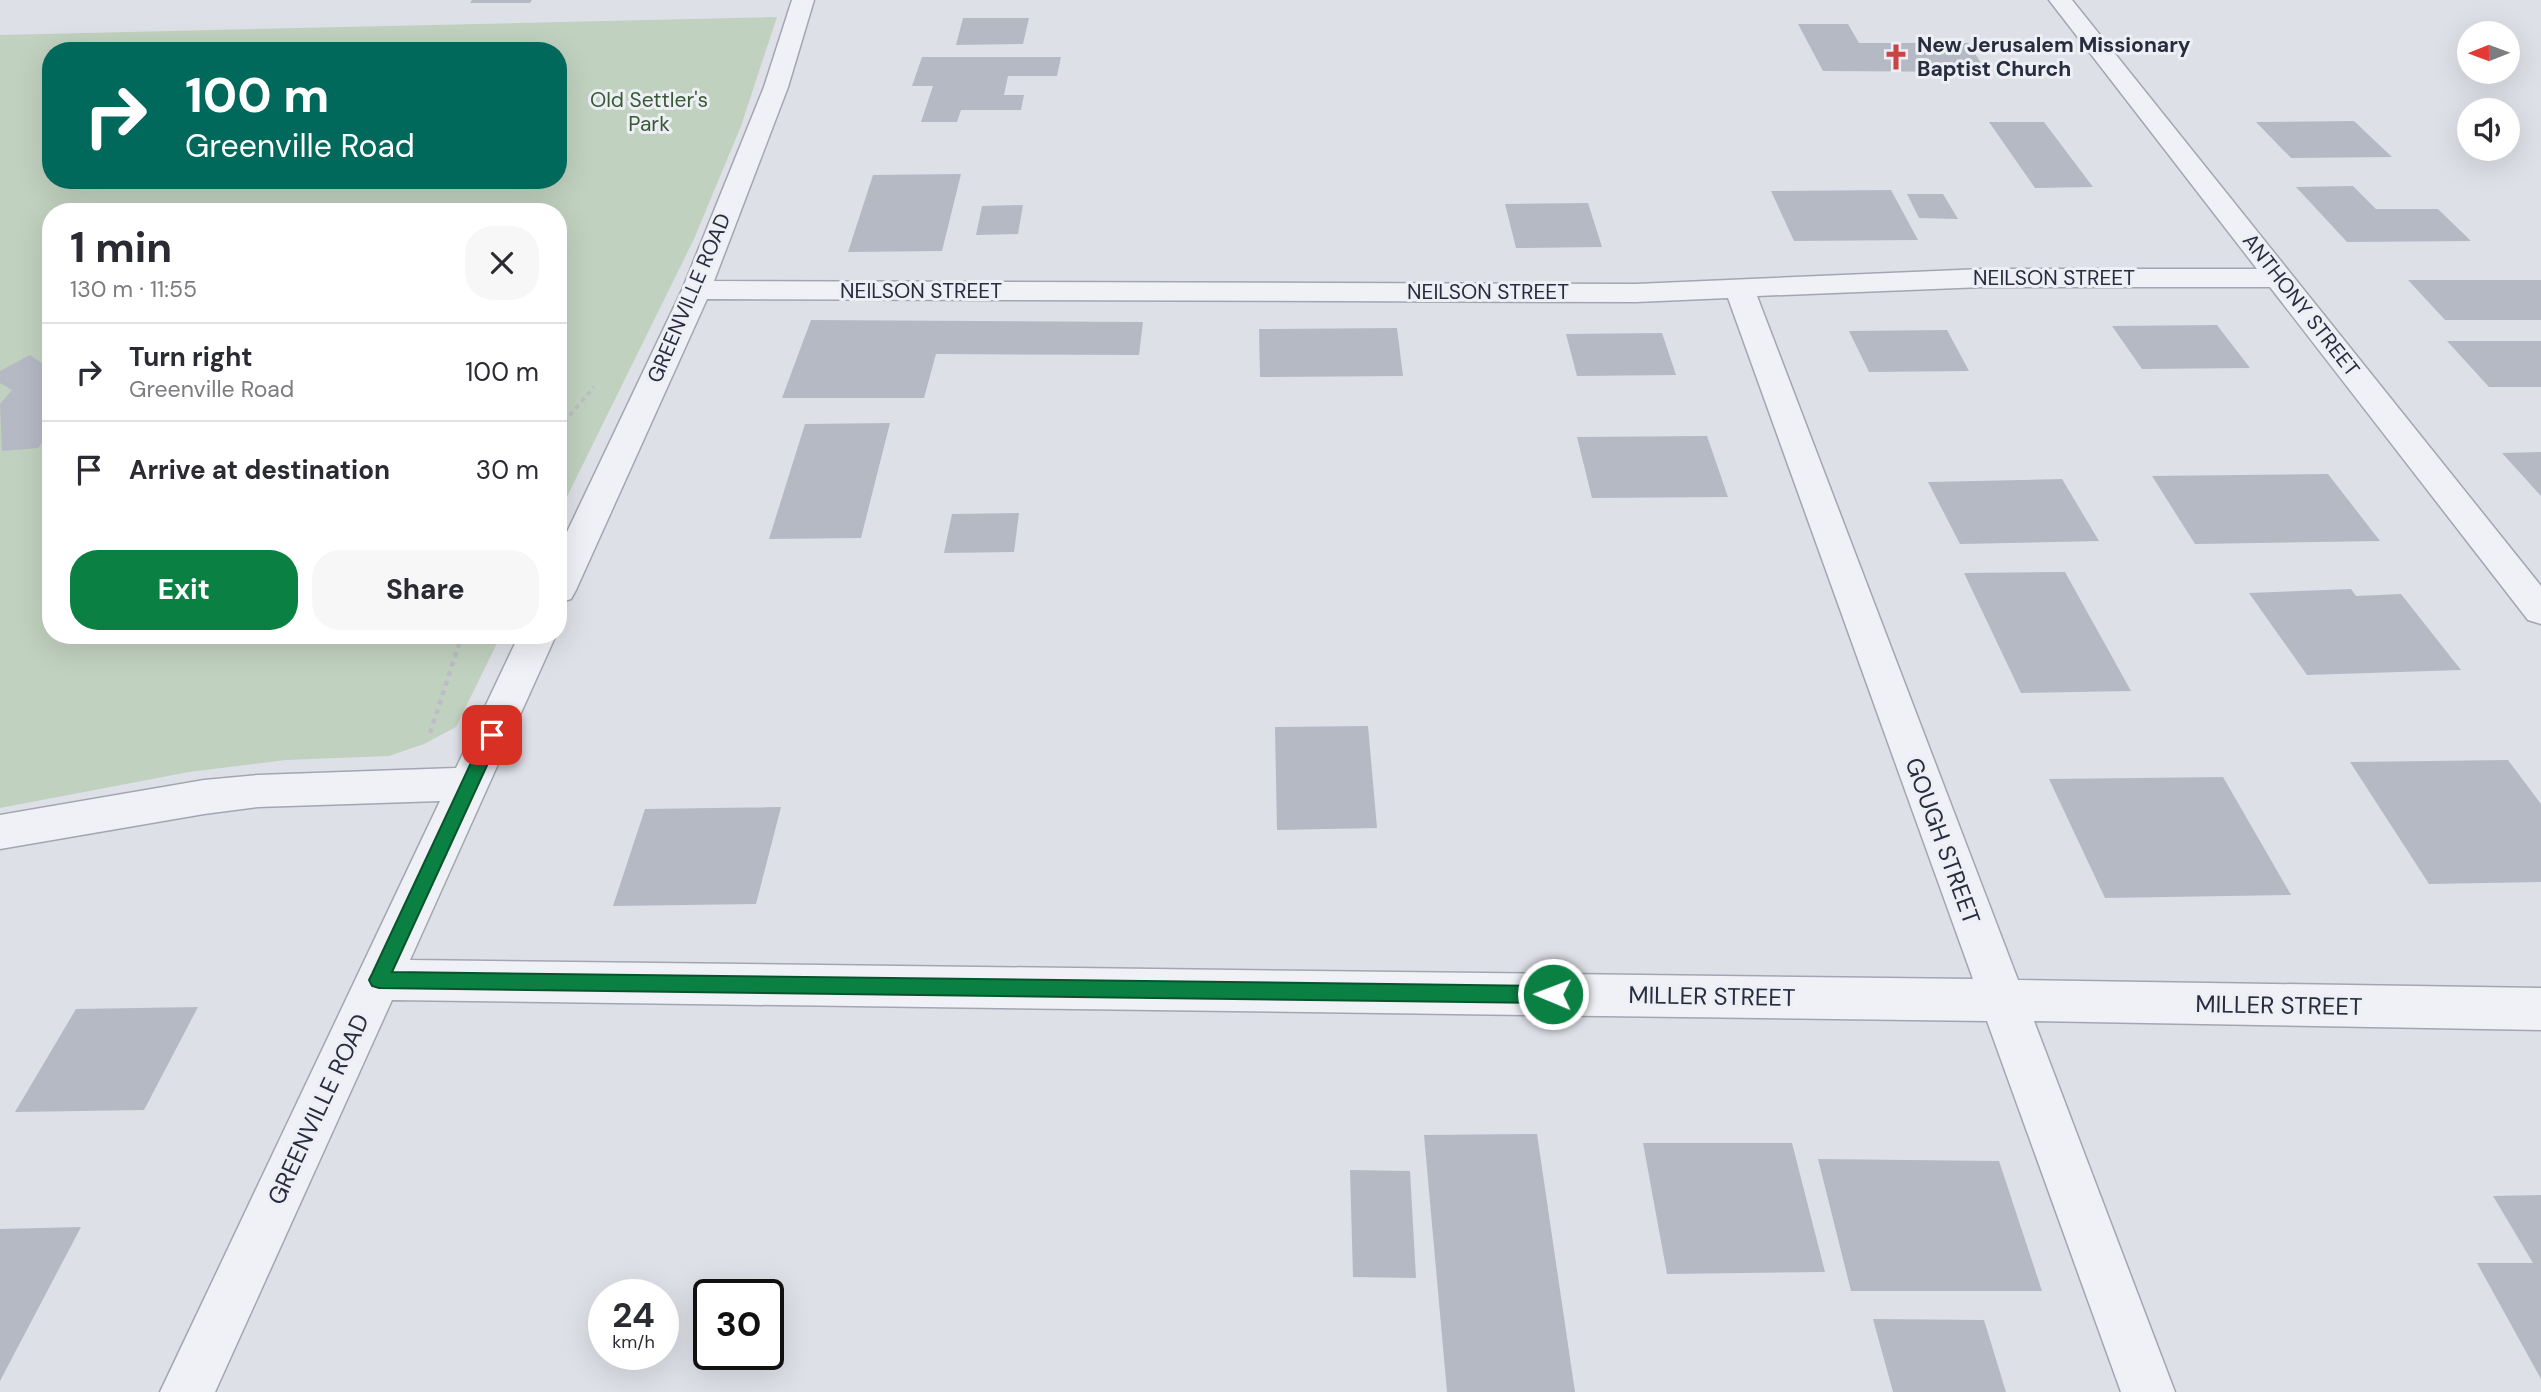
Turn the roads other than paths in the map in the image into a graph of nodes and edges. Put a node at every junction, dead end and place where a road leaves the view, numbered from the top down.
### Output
1 (803, 0) edge
2 (2060, 0) edge
3 (2280, 278) junction
4 (696, 290) junction
5 (1740, 290) junction
6 (567, 570) edge
7 (2541, 611) edge
8 (534, 644) edge
9 (470, 784) junction
10 (0, 832) edge
11 (379, 980) junction
12 (2001, 1000) junction
13 (2541, 1009) edge
14 (187, 1392) edge
15 (2148, 1392) edge

1 - 4 street, GREENVILLE ROAD
2 - 3 street, ANTHONY STREET
3 - 5 street, NEILSON STREET
3 - 7 street, ANTHONY STREET
4 - 5 street, NEILSON STREET
4 - 6 street, GREENVILLE ROAD
5 - 12 street, GOUGH STREET
8 - 9 street, GREENVILLE ROAD
9 - 10 street
9 - 11 street, GREENVILLE ROAD
11 - 12 street, MILLER STREET
11 - 14 street, GREENVILLE ROAD
12 - 13 street, MILLER STREET
12 - 15 street, GOUGH STREET

